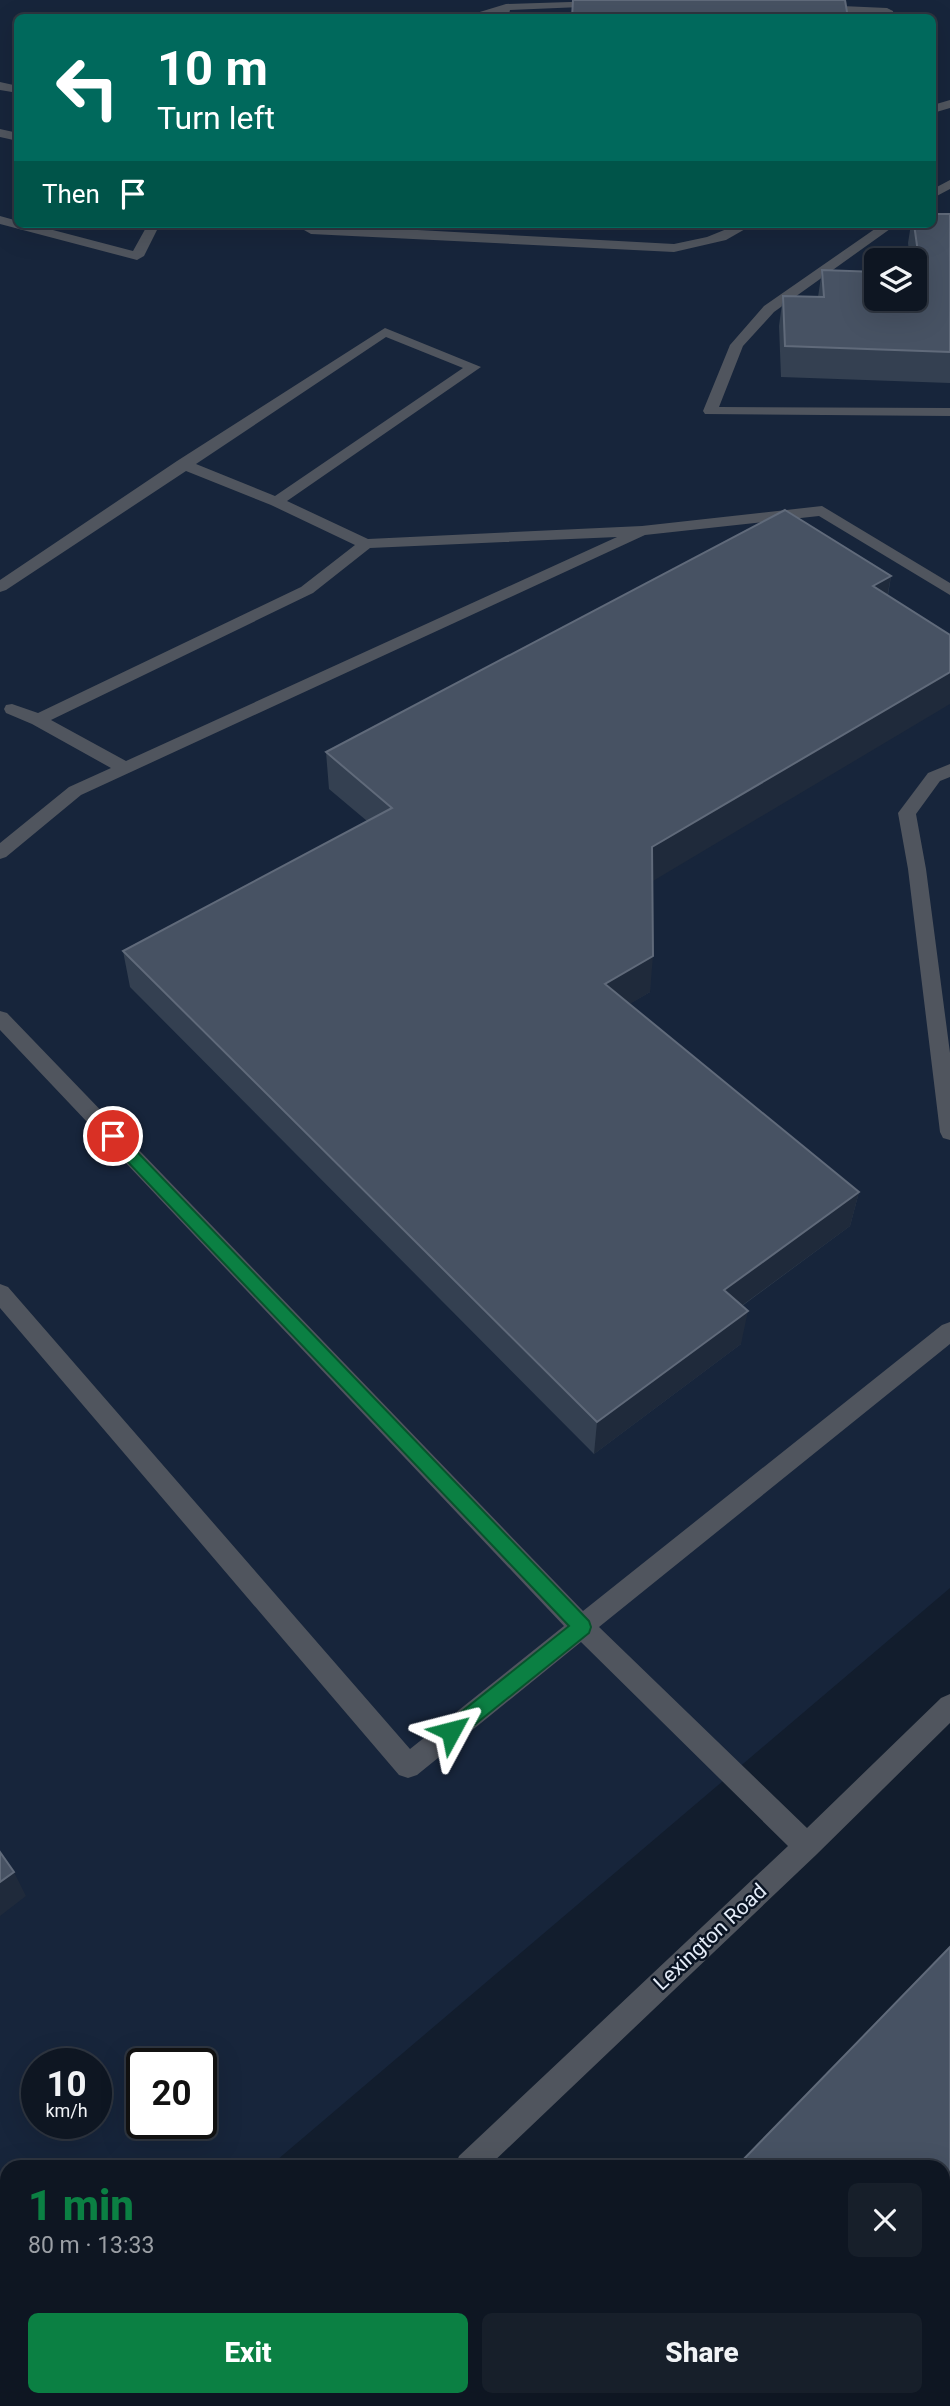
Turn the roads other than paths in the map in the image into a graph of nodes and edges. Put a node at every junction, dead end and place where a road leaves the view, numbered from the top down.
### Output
1 (617, 3) edge
2 (806, 8) edge
3 (504, 12) edge
4 (887, 14) edge
5 (30, 228) edge
6 (152, 228) edge
7 (312, 228) edge
8 (742, 228) edge
9 (885, 228) edge
10 (432, 230) edge
11 (950, 412) edge
12 (182, 464) junction
13 (276, 502) junction
14 (642, 531) junction
15 (366, 544) junction
16 (0, 587) edge
17 (950, 590) edge
18 (4, 710) edge
19 (38, 720) junction
20 (125, 768) junction
21 (950, 770) edge
22 (0, 853) edge
23 (0, 1018) edge
24 (950, 1132) edge
25 (0, 1293) edge
26 (950, 1331) edge
27 (582, 1627) junction
28 (950, 1706) edge
29 (807, 1846) junction
30 (475, 2160) edge

1 - 3 street
2 - 4 street
5 - 6 street
7 - 10 street
8 - 10 street
9 - 11 street
12 - 13 street
12 - 13 street
12 - 16 street
13 - 15 street
14 - 15 street
14 - 17 street
14 - 20 street
15 - 19 street
18 - 19 street
19 - 20 street
20 - 22 street
21 - 24 street
23 - 27 street
25 - 27 street
26 - 27 street
27 - 29 street
28 - 29 street, Lexington Road
29 - 30 street, Lexington Road

